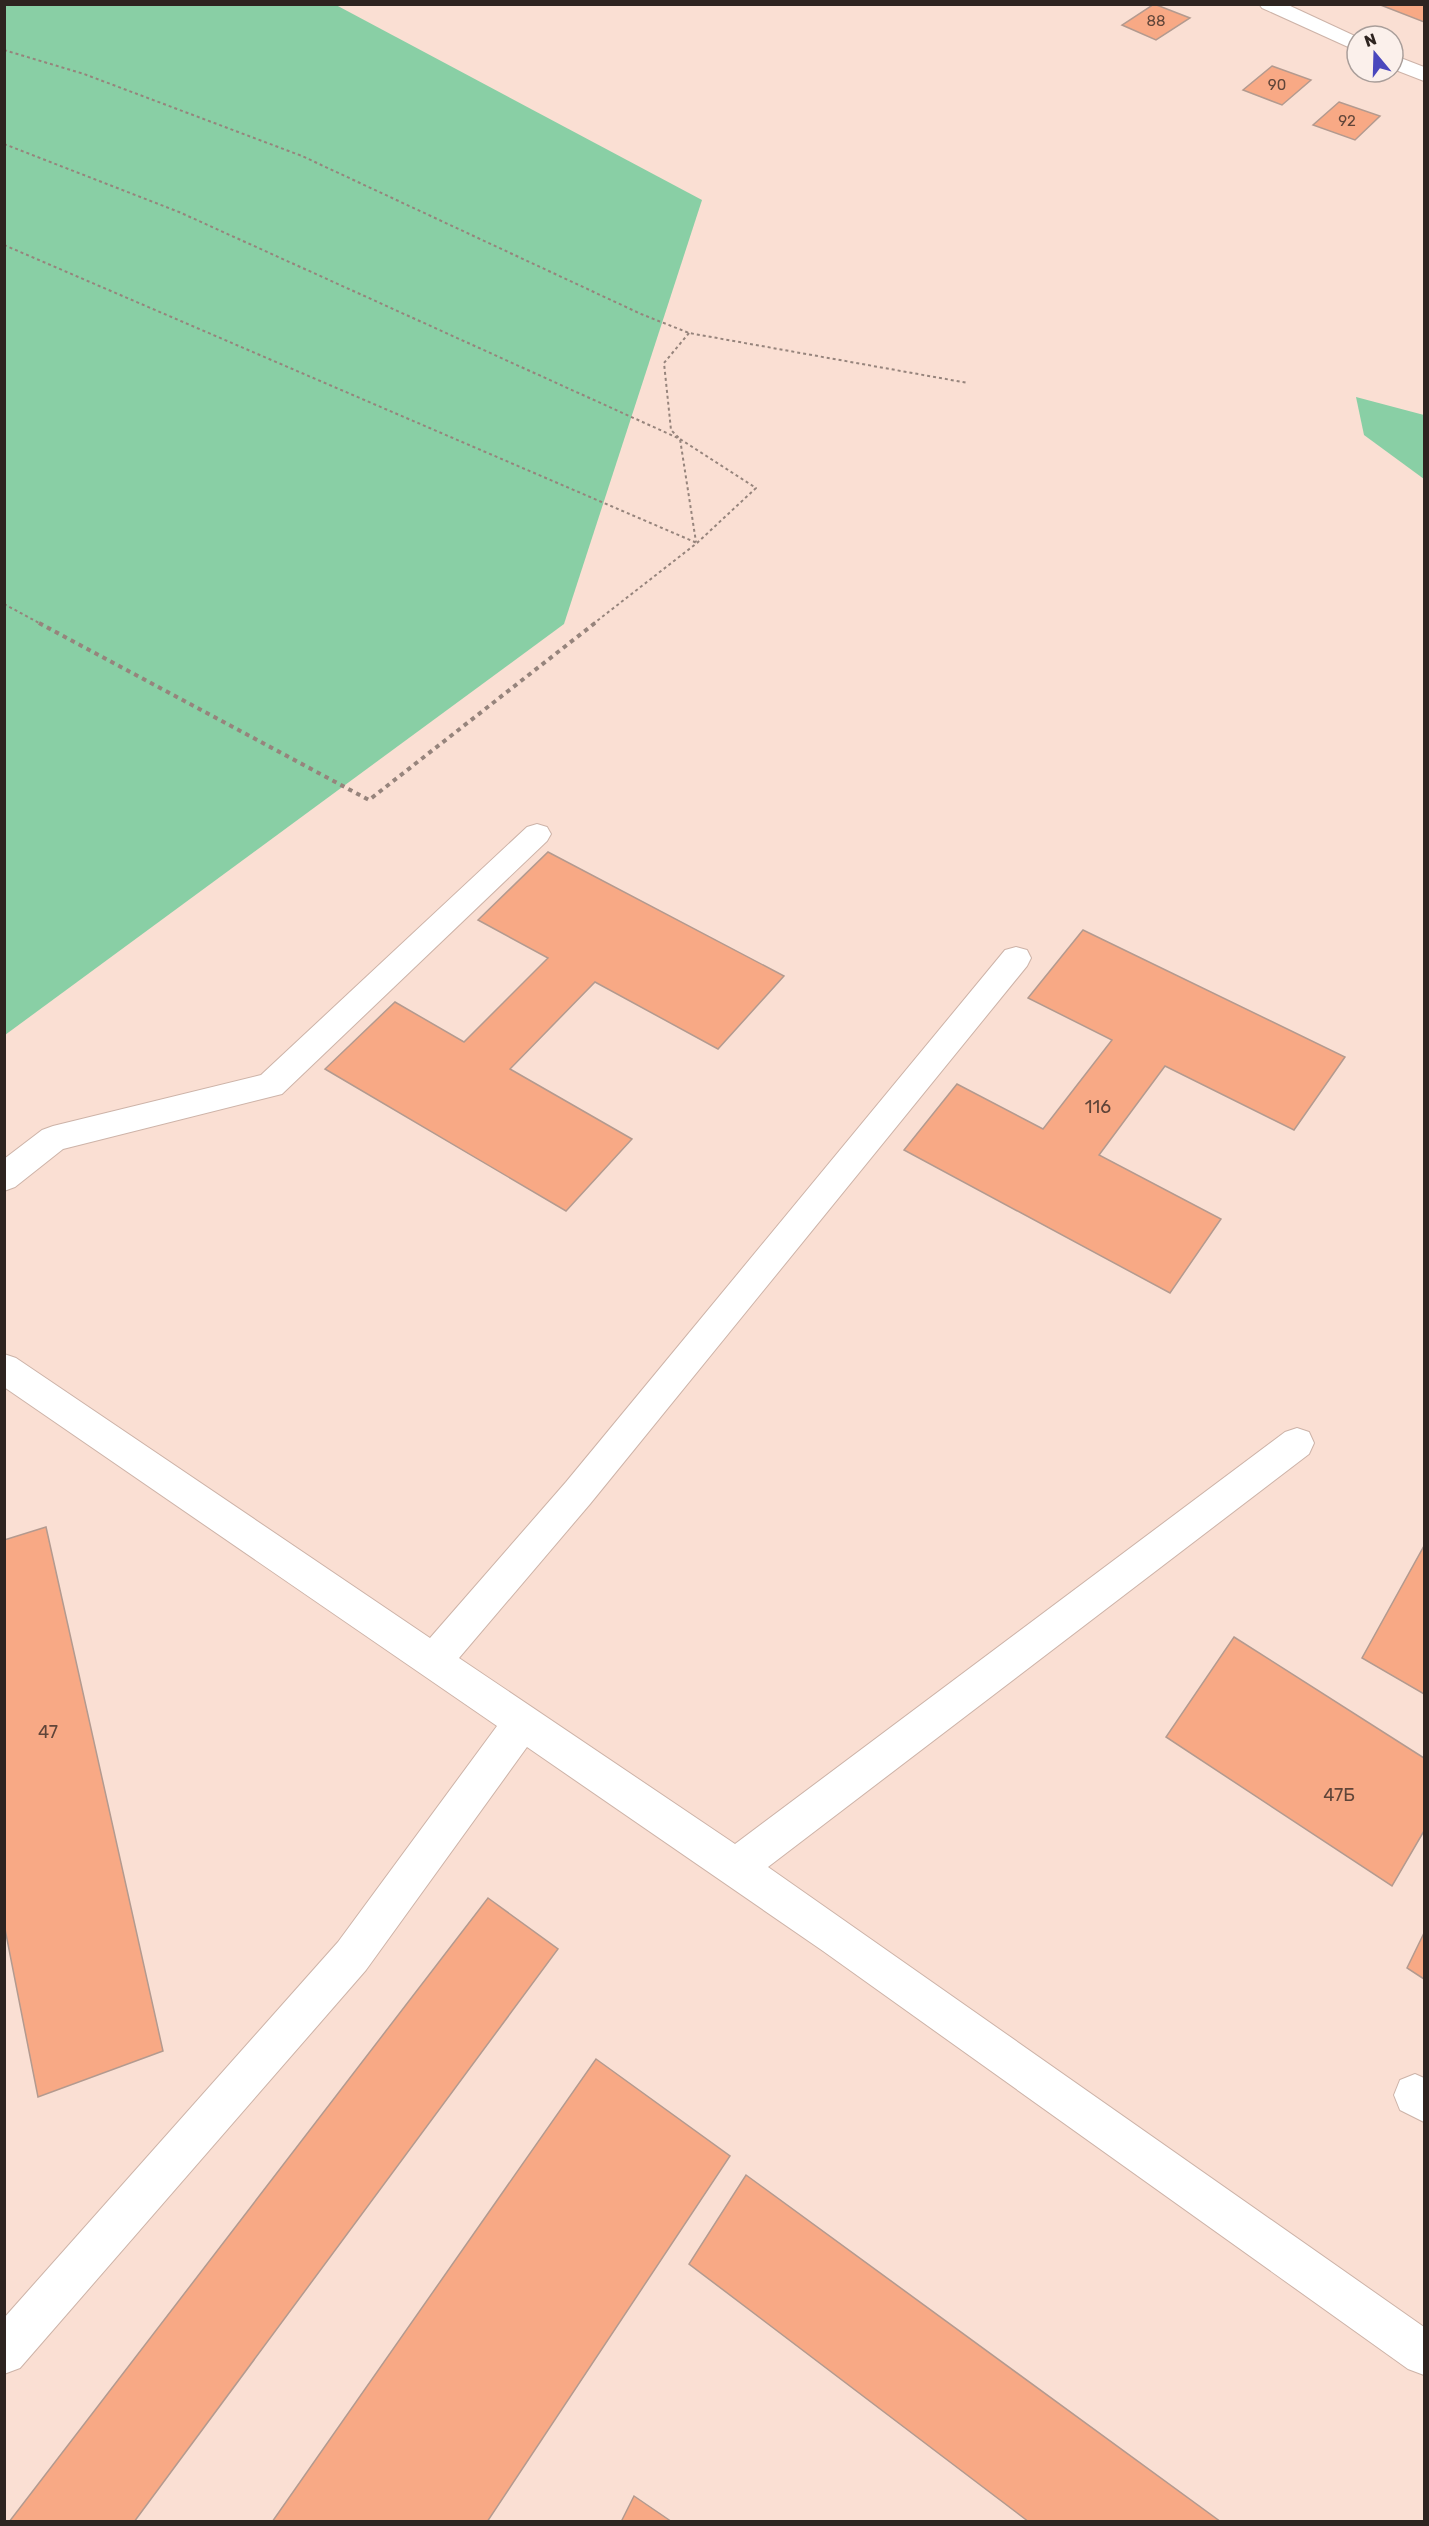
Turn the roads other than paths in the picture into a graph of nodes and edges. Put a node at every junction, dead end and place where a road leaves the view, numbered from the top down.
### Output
1 (1269, 4) edge
2 (1345, 39) edge
3 (1405, 66) edge
4 (1425, 75) edge
5 (537, 834) dead end
6 (1016, 958) dead end
7 (4, 1178) edge
8 (4, 1368) edge
9 (1297, 1443) dead end
10 (433, 1661) junction
11 (523, 1722) junction
12 (735, 1868) junction
13 (4, 2352) edge
14 (1425, 2353) edge

1 - 2 street
3 - 4 street
5 - 7 street
6 - 10 street
8 - 10 street
9 - 12 street
10 - 11 street
11 - 12 street
11 - 13 street
12 - 14 street

